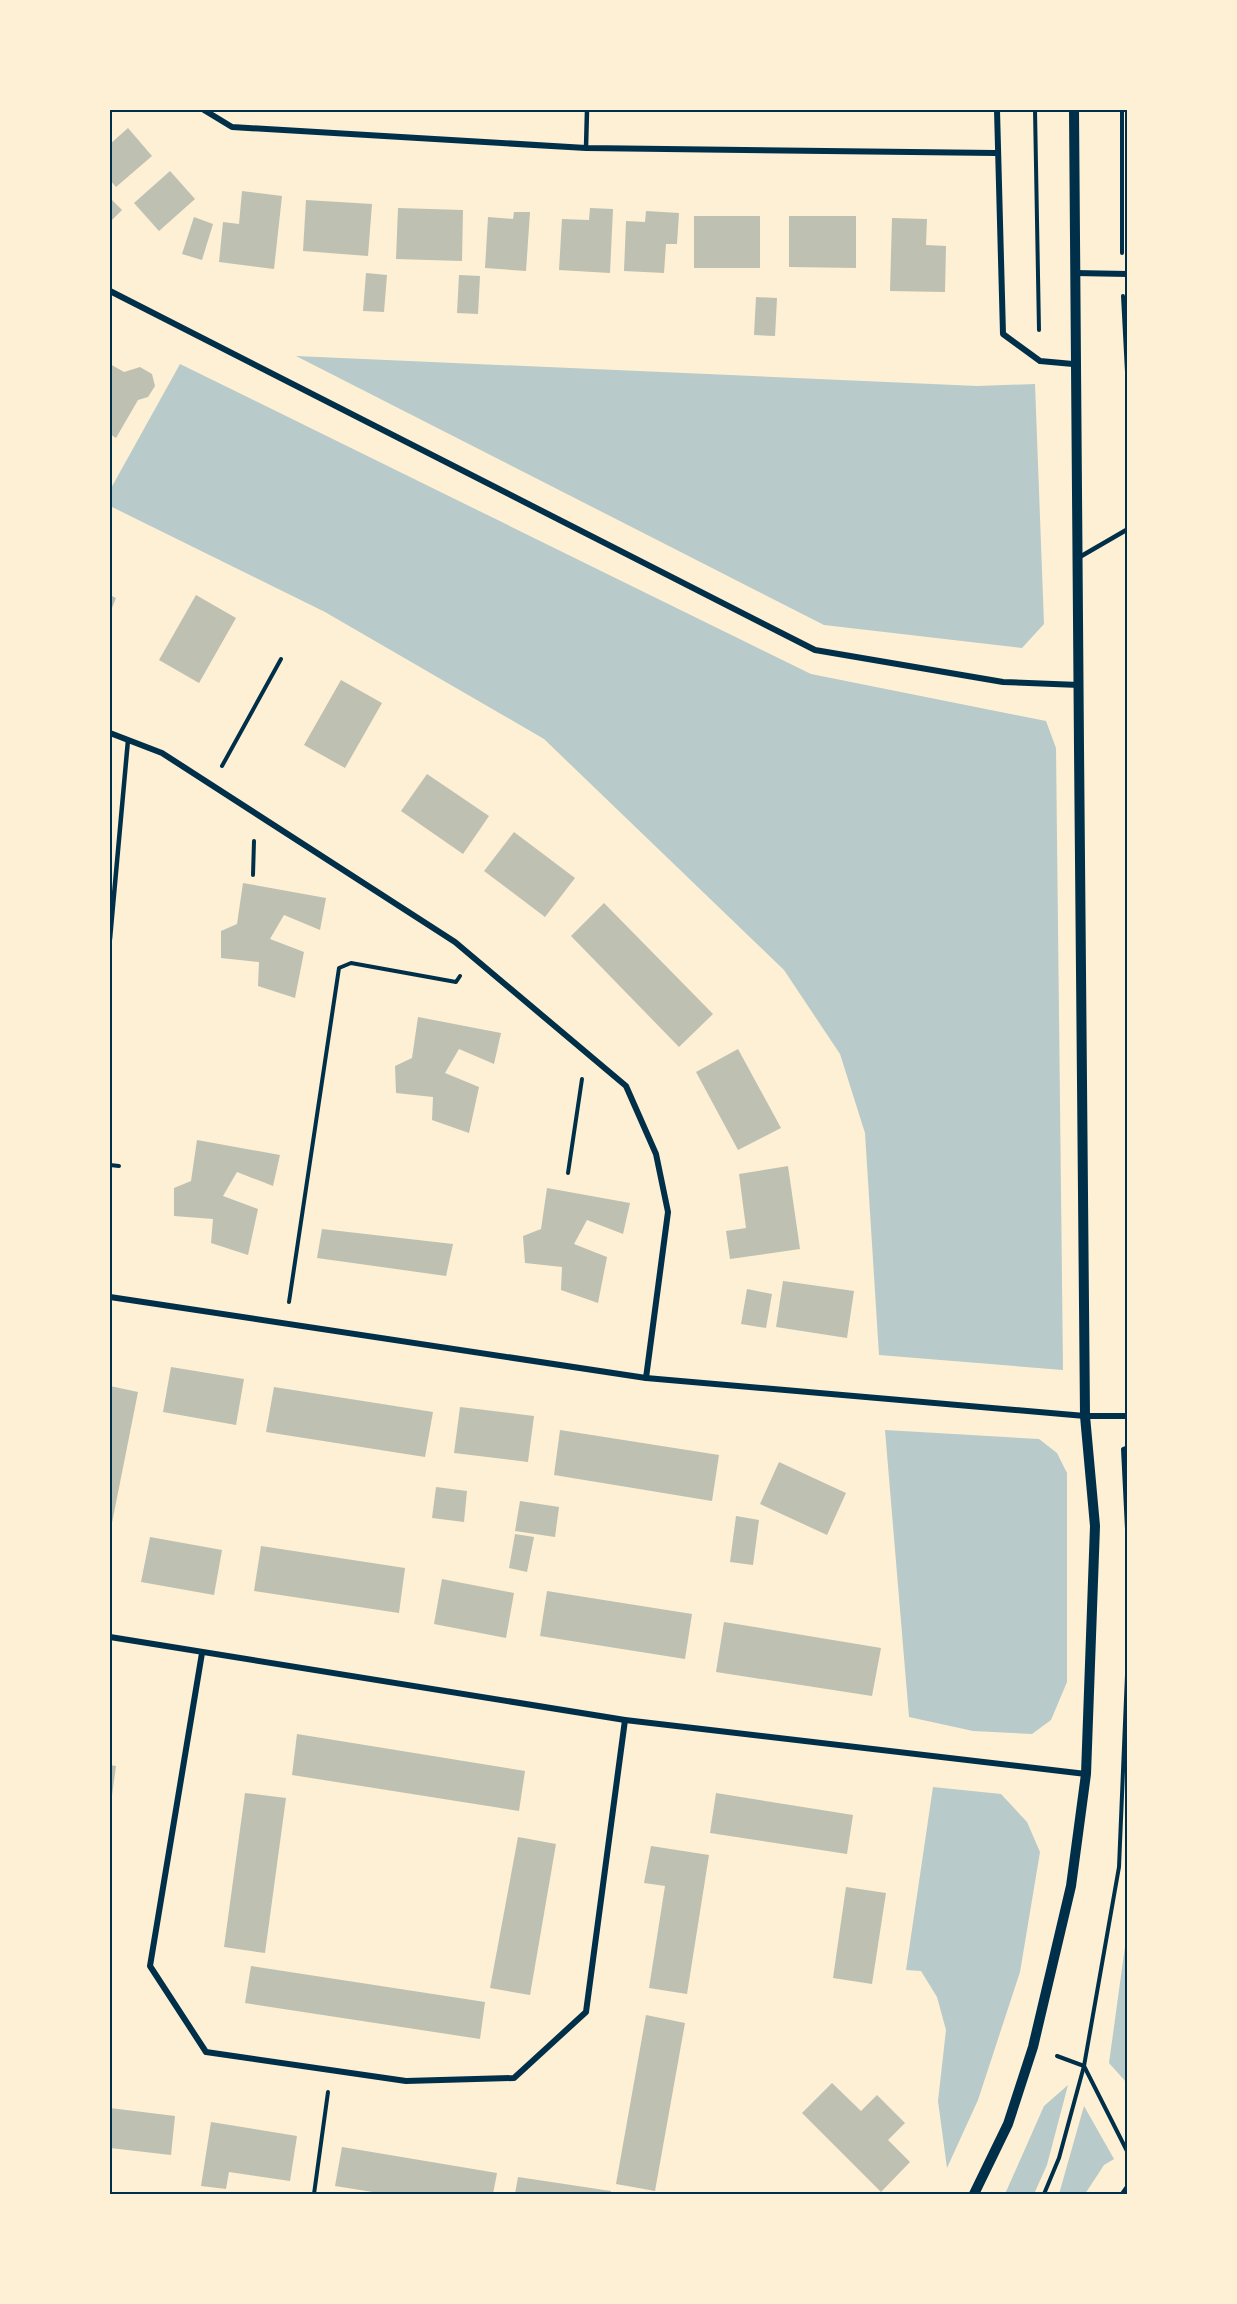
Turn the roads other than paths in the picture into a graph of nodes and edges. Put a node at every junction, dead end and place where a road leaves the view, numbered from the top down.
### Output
1 (204, 110) edge
2 (587, 110) edge
3 (997, 110) edge
4 (1074, 110) edge
5 (586, 148) junction
6 (996, 153) junction
7 (1075, 273) junction
8 (1128, 274) edge
9 (110, 291) edge
10 (1073, 364) junction
11 (1128, 529) edge
12 (1078, 558) junction
13 (1080, 685) junction
14 (110, 733) edge
15 (128, 740) junction
16 (110, 939) edge
17 (110, 1297) edge
18 (646, 1378) junction
19 (1085, 1416) junction
20 (1128, 1416) edge
21 (110, 1637) edge
22 (202, 1653) junction
23 (625, 1720) junction
24 (1086, 1774) junction
25 (1128, 2187) edge
26 (974, 2194) edge
27 (1123, 2194) edge

1 - 5 street
2 - 5 lane
3 - 6 street
4 - 7 street
5 - 6 street
6 - 10 street
7 - 8 street
7 - 10 street
9 - 13 street
10 - 12 street
11 - 12 lane
12 - 13 street
13 - 19 street
14 - 15 street
15 - 16 lane
15 - 18 street
17 - 18 street
18 - 19 street
19 - 20 street
19 - 24 street
21 - 22 street
22 - 23 street
22 - 23 street
23 - 24 street
24 - 26 street
25 - 27 street

